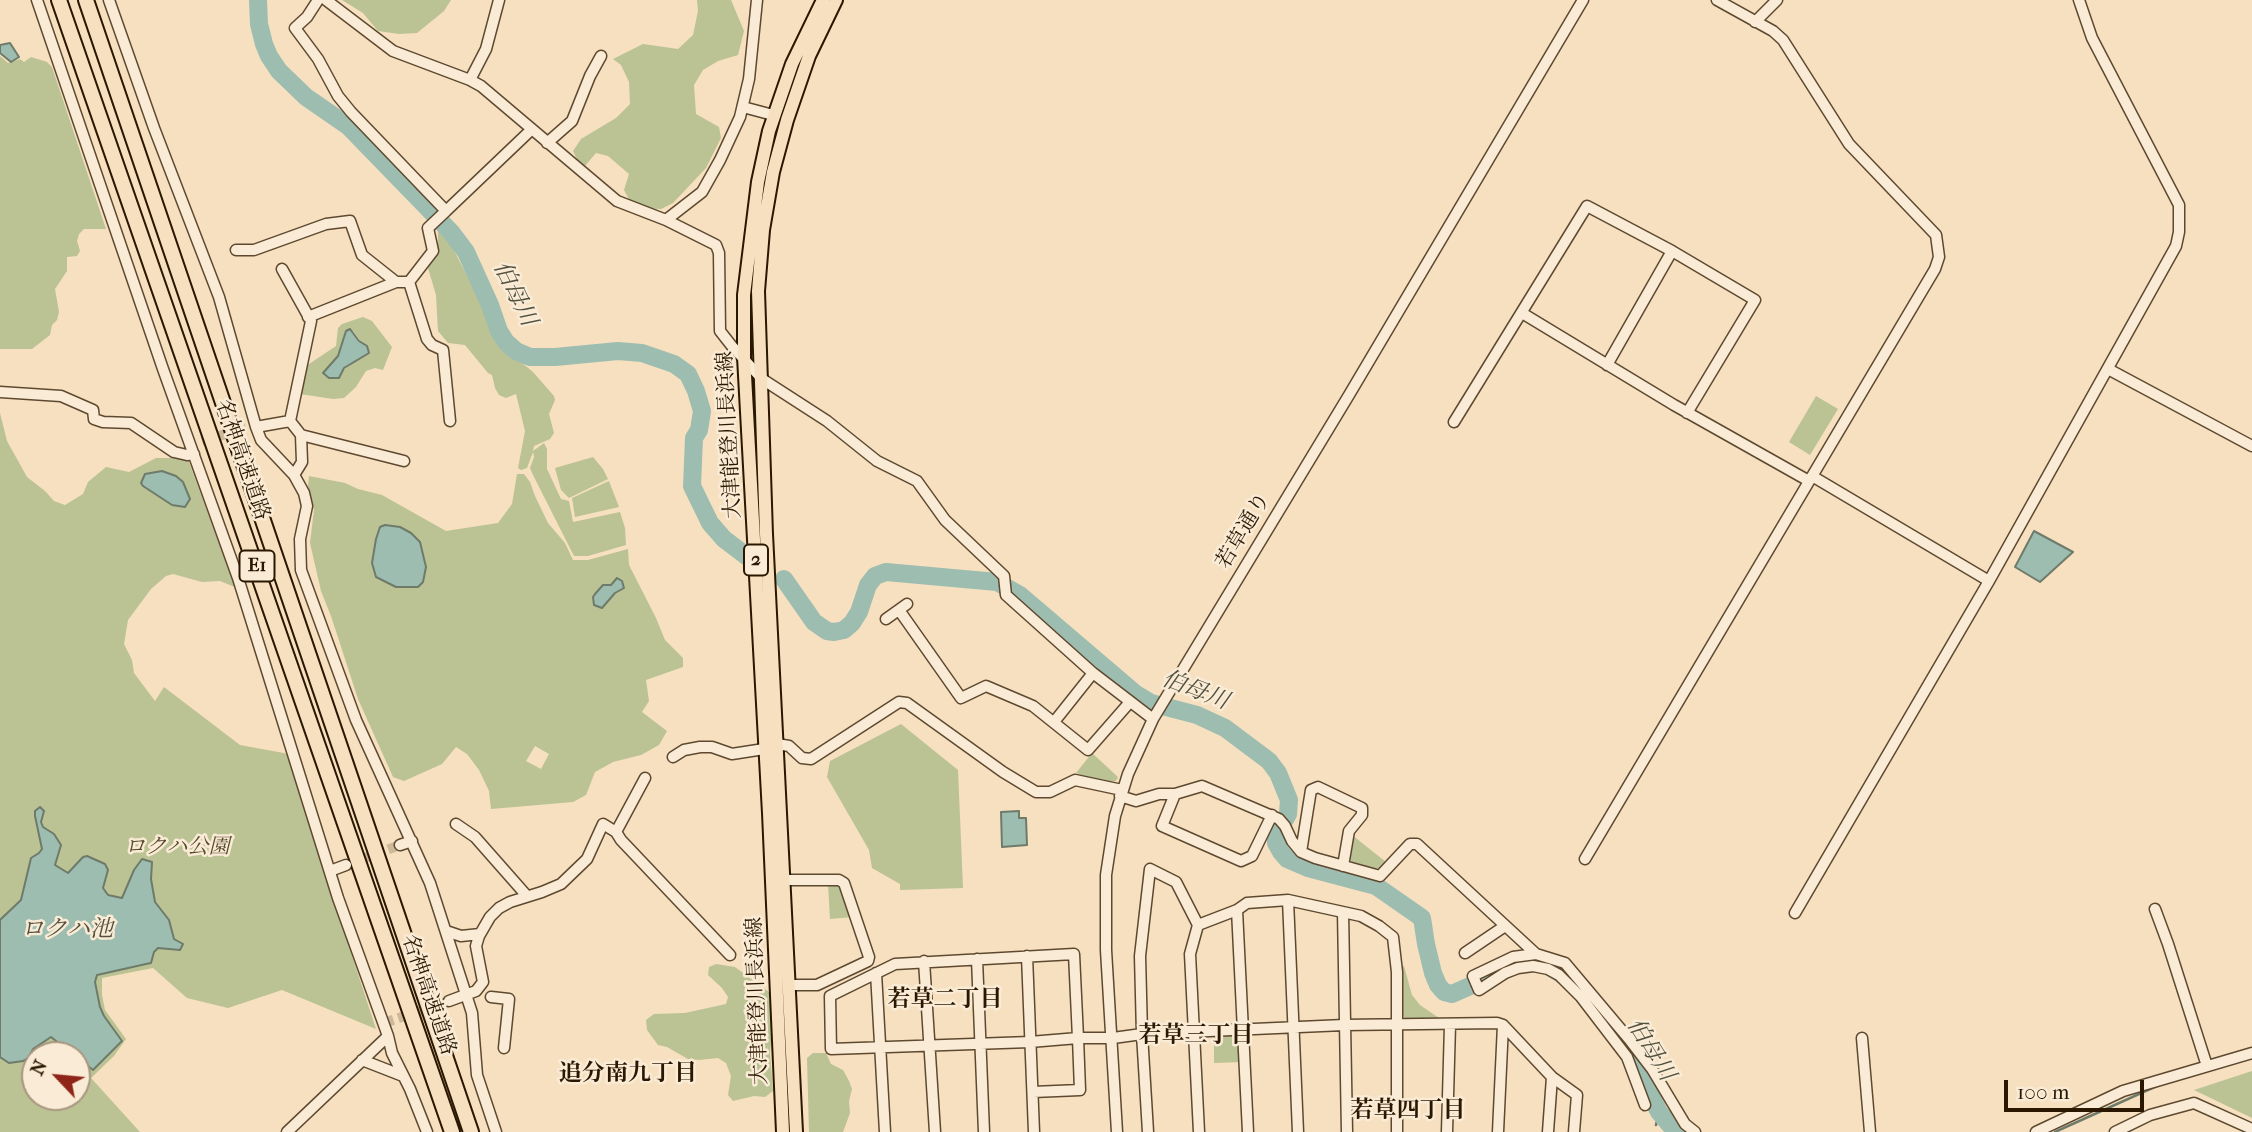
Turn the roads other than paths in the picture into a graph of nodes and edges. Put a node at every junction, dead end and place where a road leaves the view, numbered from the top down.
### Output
1 (37, 0) edge
2 (59, 0) edge
3 (86, 0) edge
4 (109, 0) edge
5 (318, 0) edge
6 (326, 0) edge
7 (499, 0) edge
8 (757, 0) edge
9 (823, 0) edge
10 (836, 0) edge
11 (1583, 0) edge
12 (1717, 0) edge
13 (1777, 0) edge
14 (2079, 0) edge
15 (1755, 22) junction
16 (601, 56) dead end
17 (470, 79) junction
18 (743, 107) junction
19 (773, 115) junction
20 (531, 130) junction
21 (547, 143) junction
22 (446, 211) junction
23 (666, 219) junction
24 (236, 250) dead end
25 (1672, 251) junction
26 (282, 269) dead end
27 (396, 282) junction
28 (409, 282) junction
29 (1522, 313) junction
30 (309, 317) junction
31 (744, 357) junction
32 (1607, 365) junction
33 (2108, 369) junction
34 (762, 379) junction
35 (0, 393) edge
36 (1688, 413) junction
37 (290, 421) junction
38 (450, 421) dead end
39 (1454, 422) dead end
40 (252, 426) junction
41 (301, 435) junction
42 (202, 441) tunnel mouth
43 (2252, 446) edge
44 (192, 449) junction
45 (404, 461) dead end
46 (294, 475) junction
47 (1810, 478) junction
48 (1989, 580) junction
49 (886, 619) dead end
50 (1093, 673) junction
51 (1130, 702) junction
52 (1155, 714) junction
53 (1054, 722) junction
54 (771, 746) junction
55 (673, 758) dead end
56 (645, 778) dead end
57 (1121, 793) junction
58 (1175, 794) junction
59 (1279, 820) junction
60 (456, 824) dead end
61 (616, 832) junction
62 (412, 841) junction
63 (400, 845) tunnel mouth
64 (1301, 852) junction
65 (1585, 859) dead end
66 (346, 865) tunnel mouth
67 (1343, 866) junction
68 (330, 871) junction
69 (778, 880) junction
70 (527, 896) junction
71 (1288, 900) junction
72 (2155, 909) dead end
73 (1237, 910) junction
74 (1343, 912) junction
75 (1795, 913) dead end
76 (1198, 925) junction
77 (1506, 926) junction
78 (446, 931) junction
79 (480, 933) junction
80 (1465, 953) dead end
81 (1536, 954) junction
82 (730, 955) dead end
83 (1027, 956) junction
84 (977, 959) junction
85 (924, 961) junction
86 (876, 973) junction
87 (789, 985) junction
88 (466, 995) junction
89 (491, 997) dead end
90 (449, 1001) tunnel mouth
91 (1397, 1023) junction
92 (1344, 1025) junction
93 (1450, 1025) junction
94 (1503, 1025) junction
95 (1294, 1028) junction
96 (1242, 1031) junction
97 (1193, 1032) junction
98 (1142, 1034) junction
99 (387, 1036) junction
100 (1078, 1038) junction
101 (1113, 1038) junction
102 (1862, 1038) dead end
103 (981, 1042) junction
104 (1030, 1042) junction
105 (931, 1045) junction
106 (504, 1048) dead end
107 (881, 1048) junction
108 (2252, 1053) edge
109 (362, 1060) junction
110 (2207, 1066) junction
111 (403, 1076) junction
112 (1552, 1077) junction
113 (1033, 1092) junction
114 (1644, 1105) dead end
115 (2128, 1129) edge
116 (2252, 1129) edge
117 (287, 1132) edge
118 (427, 1132) edge
119 (452, 1132) edge
120 (471, 1132) edge
121 (496, 1132) edge
122 (783, 1132) edge
123 (796, 1132) edge
124 (885, 1132) edge
125 (935, 1132) edge
126 (984, 1132) edge
127 (1034, 1132) edge
128 (1117, 1132) edge
129 (1147, 1132) edge
130 (1199, 1132) edge
131 (1248, 1132) edge
132 (1298, 1132) edge
133 (1347, 1132) edge
134 (1397, 1132) edge
135 (1447, 1132) edge
136 (1498, 1132) edge
137 (1548, 1132) edge
138 (1574, 1132) edge
139 (1695, 1132) edge
140 (1870, 1132) edge
141 (2036, 1132) edge
142 (2115, 1132) edge

1 - 44 street
2 - 119 highway, 名神高速道路 / E1
3 - 120 highway, 名神高速道路 / E1
4 - 40 street
5 - 22 street
6 - 17 street
7 - 17 street
8 - 18 street
9 - 19 main road, 大津能登川長浜線 / 2
10 - 34 main road, 大津能登川長浜線 / 2
11 - 52 street, 若草通り
12 - 15 street
13 - 15 street
14 - 33 street
15 - 47 street
16 - 21 street
17 - 20 street
18 - 19 street
18 - 23 street
19 - 31 main road, 大津能登川長浜線 / 2
20 - 21 street
20 - 22 street
21 - 23 street
22 - 28 street
23 - 31 street
24 - 27 street
25 - 29 street
25 - 32 street
25 - 36 street
26 - 30 street
27 - 28 street
27 - 30 street
28 - 38 street
29 - 32 street
29 - 39 street
30 - 37 street
31 - 34 street
31 - 54 main road, 大津能登川長浜線 / 2
32 - 36 street
33 - 43 street
33 - 48 street
34 - 50 street
34 - 54 main road, 大津能登川長浜線 / 2
35 - 44 street
36 - 47 street
37 - 40 street
37 - 41 street
40 - 46 street
41 - 45 street
41 - 46 street
42 - 44 street
44 - 68 street
46 - 62 street
47 - 48 street
47 - 65 street
48 - 75 street
49 - 53 street
50 - 51 street
50 - 53 street
51 - 52 street
51 - 53 street
52 - 57 street, 若草通り
54 - 55 street
54 - 57 street
54 - 69 main road, 大津能登川長浜線 / 2
56 - 61 street
57 - 58 street
57 - 101 street, 若草通り
58 - 59 street
58 - 59 street
59 - 64 street
60 - 70 street
61 - 70 street
61 - 82 street
62 - 63 street
62 - 78 street
64 - 67 street
64 - 67 street
66 - 68 street
67 - 77 street
68 - 99 street
69 - 87 main road, 大津能登川長浜線 / 2
69 - 87 street
69 - 122 main road, 大津能登川長浜線 / 2
70 - 79 street
71 - 73 street
71 - 74 street
71 - 95 street
72 - 110 street
73 - 76 street
73 - 96 street
74 - 91 street
74 - 92 street
76 - 97 street
76 - 98 street
77 - 80 street
77 - 81 street
78 - 79 street
78 - 88 street
79 - 88 street
81 - 114 street
81 - 139 street
83 - 84 street
83 - 100 street
83 - 104 street
84 - 85 street
84 - 103 street
85 - 86 street
85 - 105 street
86 - 107 street
86 - 107 street
87 - 123 main road, 大津能登川長浜線 / 2
88 - 90 street
88 - 121 street
89 - 106 street
91 - 92 street
91 - 93 street
91 - 134 street
92 - 95 street
92 - 133 street
93 - 94 street
93 - 135 street
94 - 112 street
94 - 136 street
95 - 96 street
95 - 132 street
96 - 97 street
96 - 131 street
97 - 98 street
97 - 130 street
98 - 101 street
98 - 129 street
99 - 109 street
99 - 111 street
100 - 101 street
100 - 104 street
100 - 113 street
101 - 128 street, 若草通り
102 - 140 street
103 - 104 street
103 - 105 street
103 - 126 street
104 - 113 street
105 - 107 street
105 - 125 street
107 - 124 street
108 - 110 street
109 - 111 street
109 - 117 street
110 - 141 street
111 - 118 street
112 - 137 street
112 - 138 street
113 - 127 street
115 - 116 street
115 - 142 street

